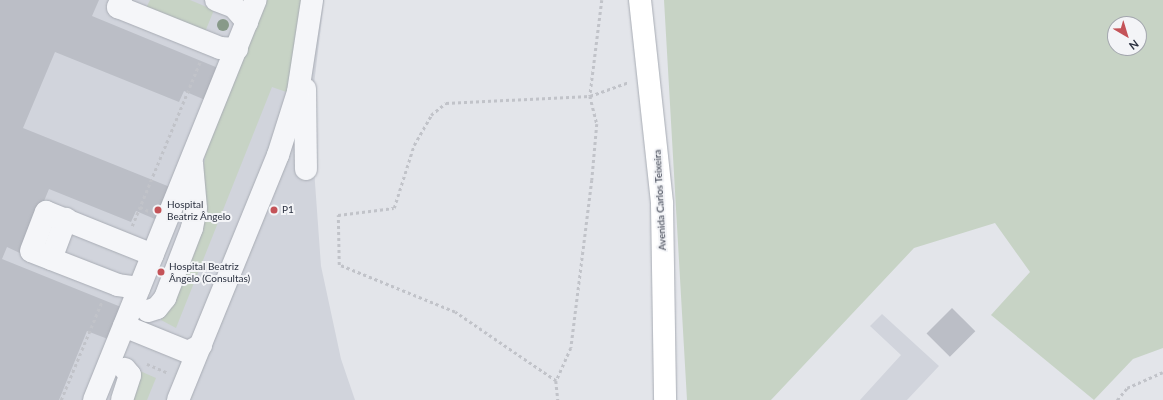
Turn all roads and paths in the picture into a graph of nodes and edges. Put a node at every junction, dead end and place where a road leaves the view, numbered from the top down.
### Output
1 (121, 0) edge
2 (216, 0) edge
3 (256, 0) edge
4 (312, 0) edge
5 (602, 0) edge
6 (640, 0) edge
7 (140, 8) edge
8 (247, 22) junction
9 (237, 49) junction
10 (304, 56) junction
11 (201, 59) dead end
12 (650, 75) junction
13 (590, 96) junction
14 (192, 158) junction
15 (306, 169) dead end
16 (129, 234) dead end
17 (153, 255) junction
18 (139, 288) junction
19 (104, 296) dead end
20 (148, 311) dead end
21 (121, 333) junction
22 (125, 369) dead end
23 (190, 372) edge
24 (1163, 372) edge
25 (556, 381) junction
26 (61, 400) edge
27 (94, 400) edge
28 (122, 400) edge
29 (558, 400) edge
30 (665, 400) edge
31 (1117, 400) edge

1 - 7 lane
2 - 8 lane
3 - 8 lane
4 - 10 lane
5 - 13 path
6 - 12 main road, Avenida Carlos Teixeira
7 - 9 lane
8 - 9 lane
9 - 14 lane
10 - 15 lane
10 - 23 lane
11 - 16 path
12 - 13 path
12 - 30 main road, Avenida Carlos Teixeira
13 - 25 path
13 - 25 path
14 - 17 lane
14 - 20 lane
17 - 18 lane
17 - 18 lane
18 - 21 lane
19 - 26 path
21 - 23 lane
21 - 23 lane
21 - 27 lane
22 - 28 lane
24 - 31 path
25 - 29 path

